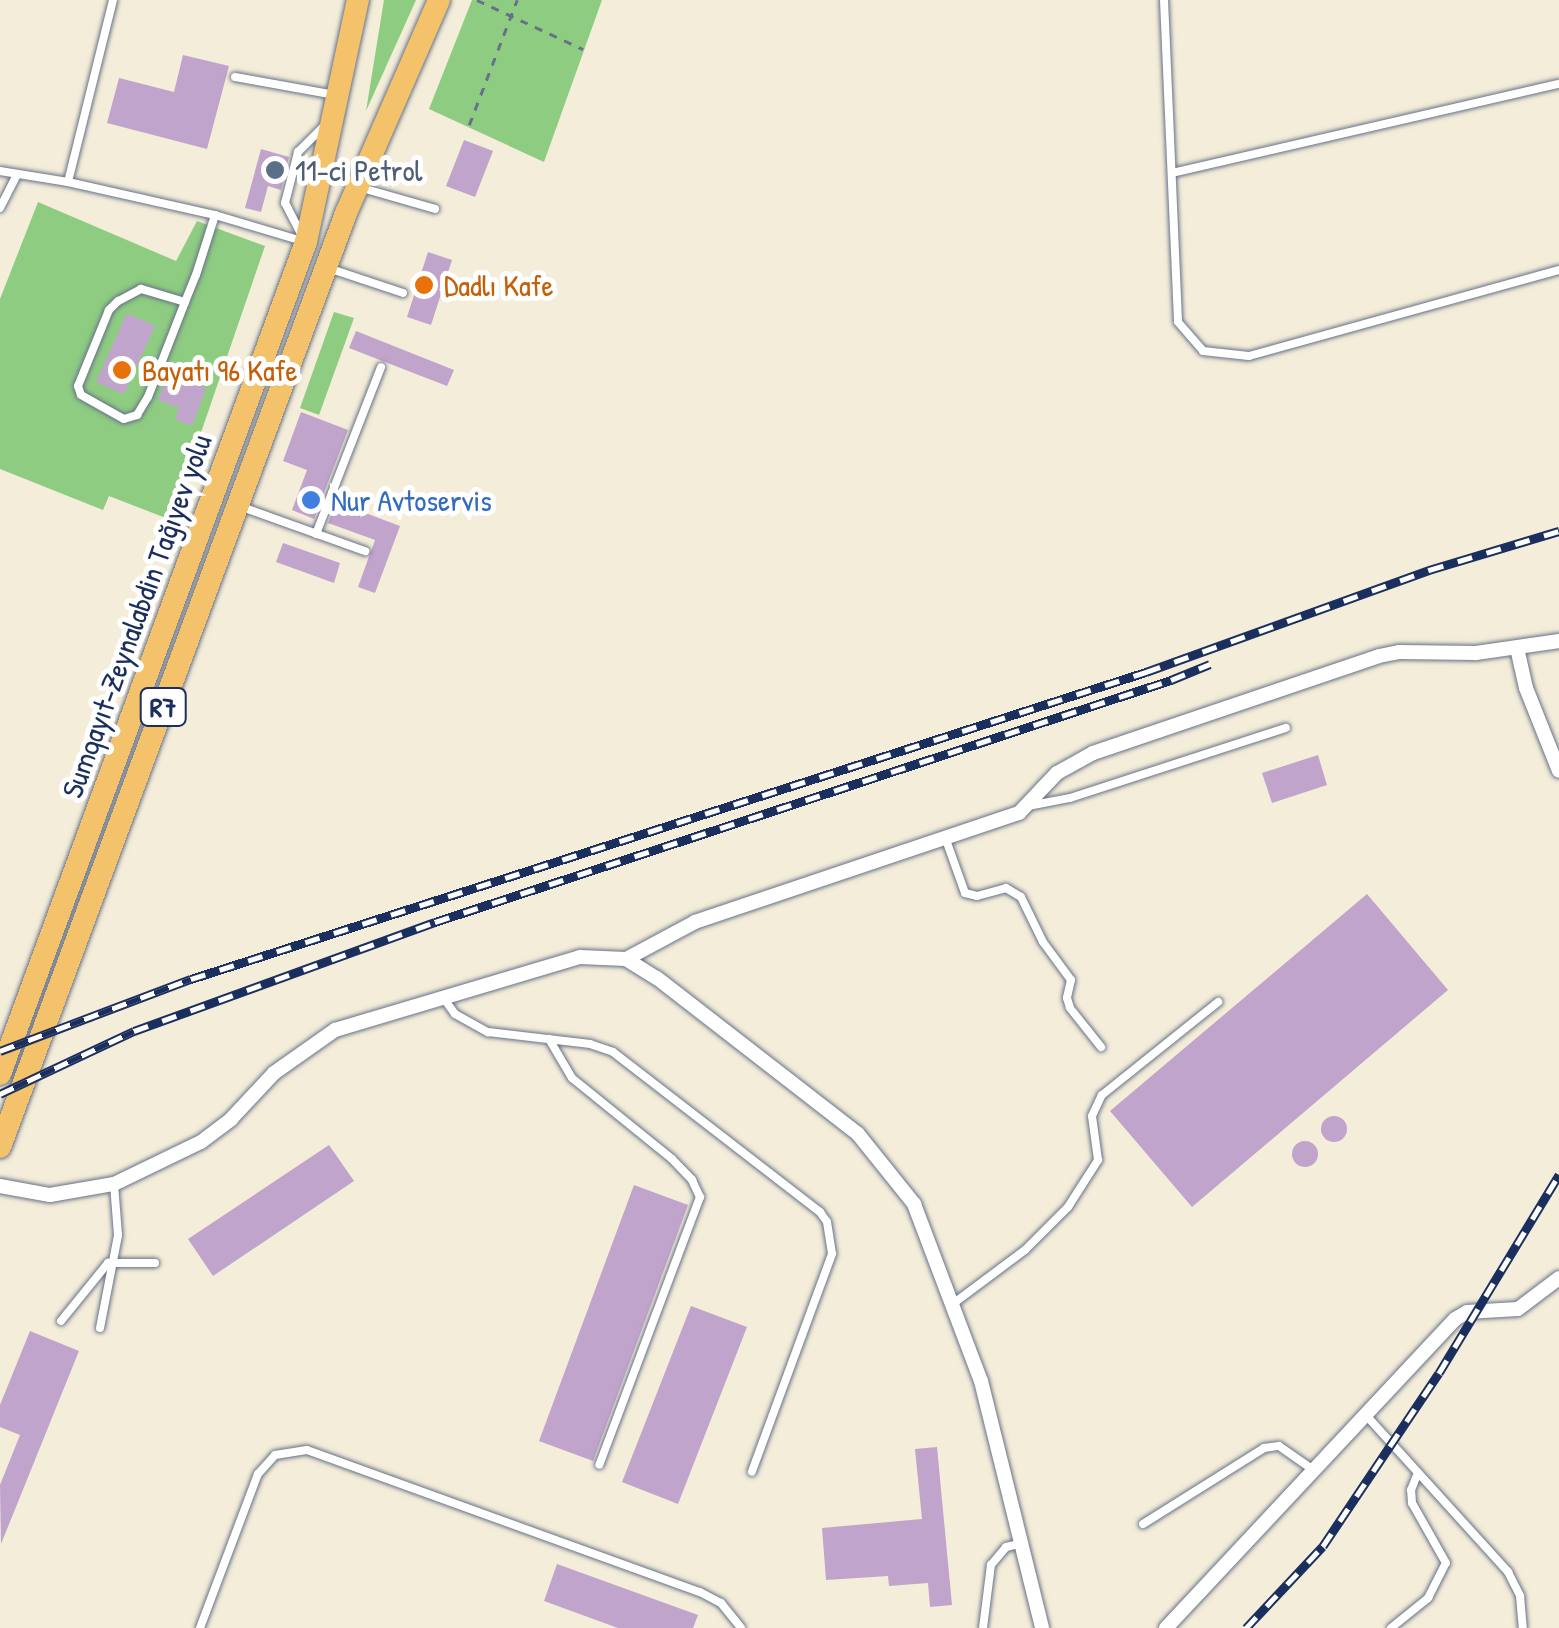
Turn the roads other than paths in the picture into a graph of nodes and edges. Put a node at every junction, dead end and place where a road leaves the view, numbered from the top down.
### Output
1 (113, 0) edge
2 (358, 0) edge
3 (439, 0) edge
4 (1164, 0) edge
5 (236, 77) dead end
6 (1559, 84) edge
7 (337, 106) junction
8 (0, 171) edge
9 (1172, 173) junction
10 (17, 174) junction
11 (68, 182) junction
12 (358, 187) junction
13 (0, 208) edge
14 (435, 209) dead end
15 (215, 215) junction
16 (306, 242) junction
17 (328, 268) junction
18 (1559, 270) edge
19 (403, 293) dead end
20 (185, 302) junction
21 (381, 367) dead end
22 (238, 506) junction
23 (316, 534) junction
24 (366, 552) dead end
25 (1559, 641) edge
26 (1517, 648) junction
27 (1286, 728) dead end
28 (1559, 771) edge
29 (1028, 806) junction
30 (945, 838) junction
31 (626, 960) junction
32 (442, 995) junction
33 (1218, 1002) dead end
34 (549, 1039) junction
35 (1101, 1047) dead end
36 (0, 1074) edge
37 (0, 1147) edge
38 (114, 1184) junction
39 (0, 1186) edge
40 (115, 1261) junction
41 (155, 1263) dead end
42 (1559, 1278) edge
43 (954, 1303) junction
44 (61, 1321) dead end
45 (100, 1328) dead end
46 (1364, 1413) junction
47 (599, 1466) dead end
48 (1312, 1470) junction
49 (752, 1472) dead end
50 (1418, 1473) junction
51 (1142, 1524) dead end
52 (1024, 1544) junction
53 (200, 1628) edge
54 (741, 1628) edge
55 (983, 1628) edge
56 (1042, 1628) edge
57 (1166, 1628) edge
58 (1391, 1628) edge
59 (1523, 1628) edge

1 - 11 lane
2 - 7 main road, Sumqayıt-Zeynalabdin Tağıyev yolu / R7
3 - 12 main road, Sumqayıt-Zeynalabdin Tağıyev yolu / R7
4 - 9 lane
5 - 7 lane
6 - 9 lane
7 - 16 main road, Sumqayıt-Zeynalabdin Tağıyev yolu / R7
8 - 10 lane
9 - 18 lane
10 - 11 lane
10 - 13 lane
11 - 15 lane
12 - 14 lane
12 - 17 main road, Sumqayıt-Zeynalabdin Tağıyev yolu / R7
15 - 16 lane
15 - 20 lane
16 - 36 main road, Sumqayıt-Zeynalabdin Tağıyev yolu / R7
17 - 19 lane
17 - 22 main road, Sumqayıt-Zeynalabdin Tağıyev yolu / R7
20 - 20 lane
21 - 23 lane
22 - 23 lane
22 - 37 main road, Sumqayıt-Zeynalabdin Tağıyev yolu / R7
23 - 24 lane
25 - 26 street
26 - 28 street
26 - 29 street
27 - 29 lane
29 - 30 street
30 - 31 street
30 - 35 lane
31 - 32 street
31 - 43 street
32 - 34 lane
32 - 38 street
33 - 43 lane
34 - 47 lane
34 - 49 lane
38 - 39 street
38 - 40 lane
40 - 41 lane
40 - 44 lane
40 - 45 lane
42 - 46 street
43 - 52 street
46 - 48 street
46 - 50 lane
48 - 51 lane
48 - 57 street
50 - 58 lane
50 - 59 lane
52 - 55 lane
52 - 56 street
53 - 54 lane

